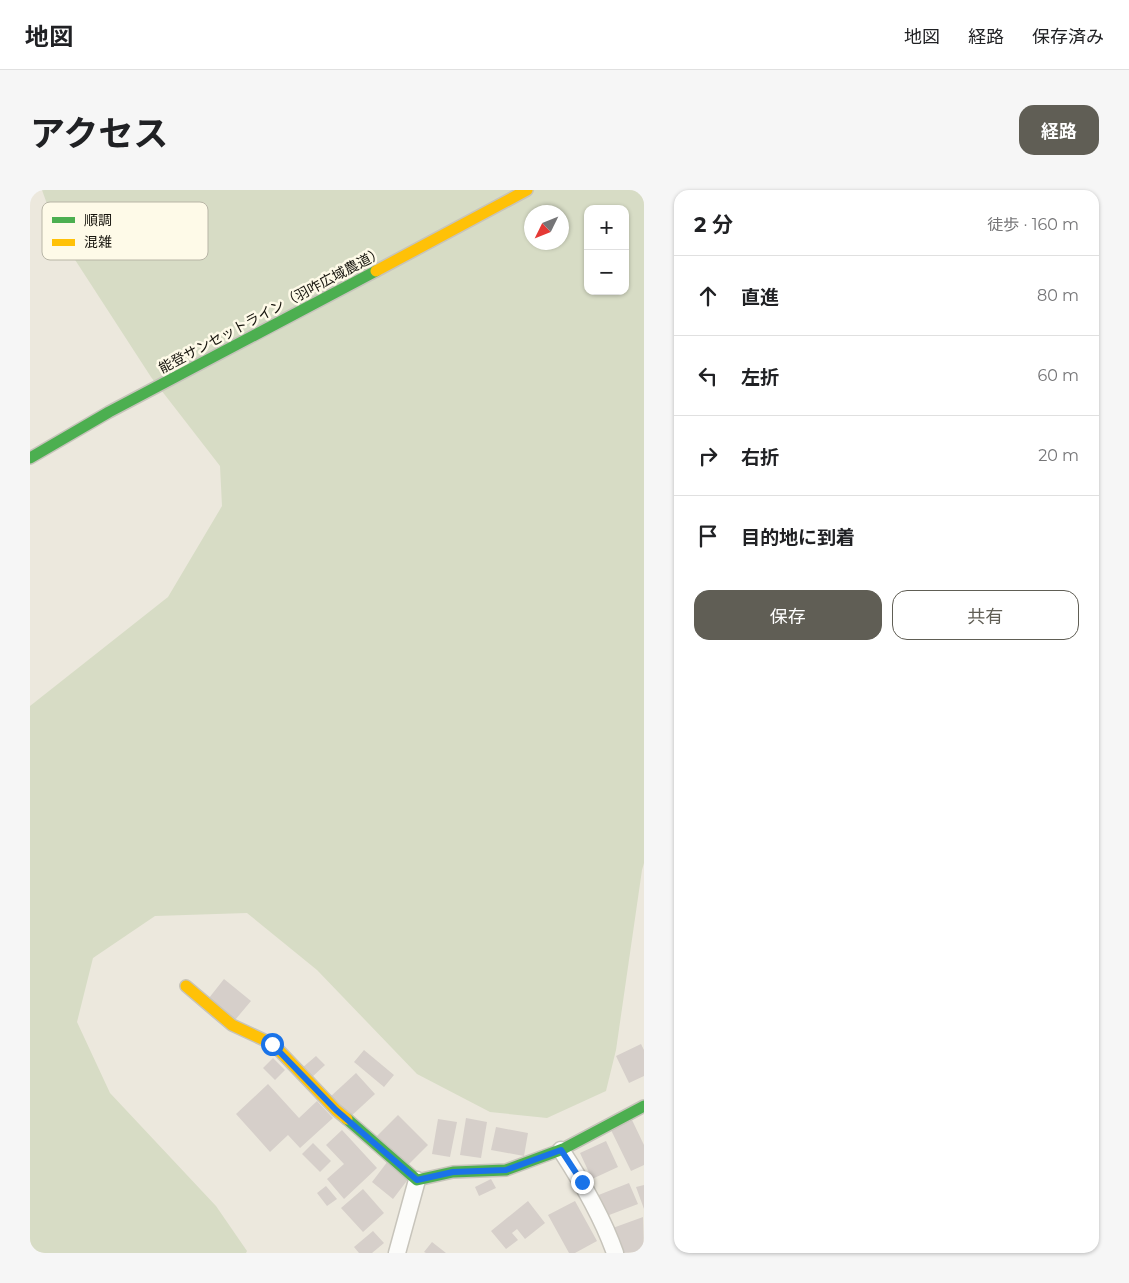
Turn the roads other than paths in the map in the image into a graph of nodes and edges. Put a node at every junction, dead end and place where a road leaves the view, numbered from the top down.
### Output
1 (527, 190) edge
2 (30, 458) edge
3 (186, 986) dead end
4 (644, 1106) edge
5 (561, 1150) junction
6 (417, 1180) junction
7 (397, 1253) edge
8 (615, 1253) edge

1 - 2 street, 能登サンセットライン（羽咋広域農道）
3 - 6 street
4 - 5 street
5 - 6 street
5 - 8 street
6 - 7 street

